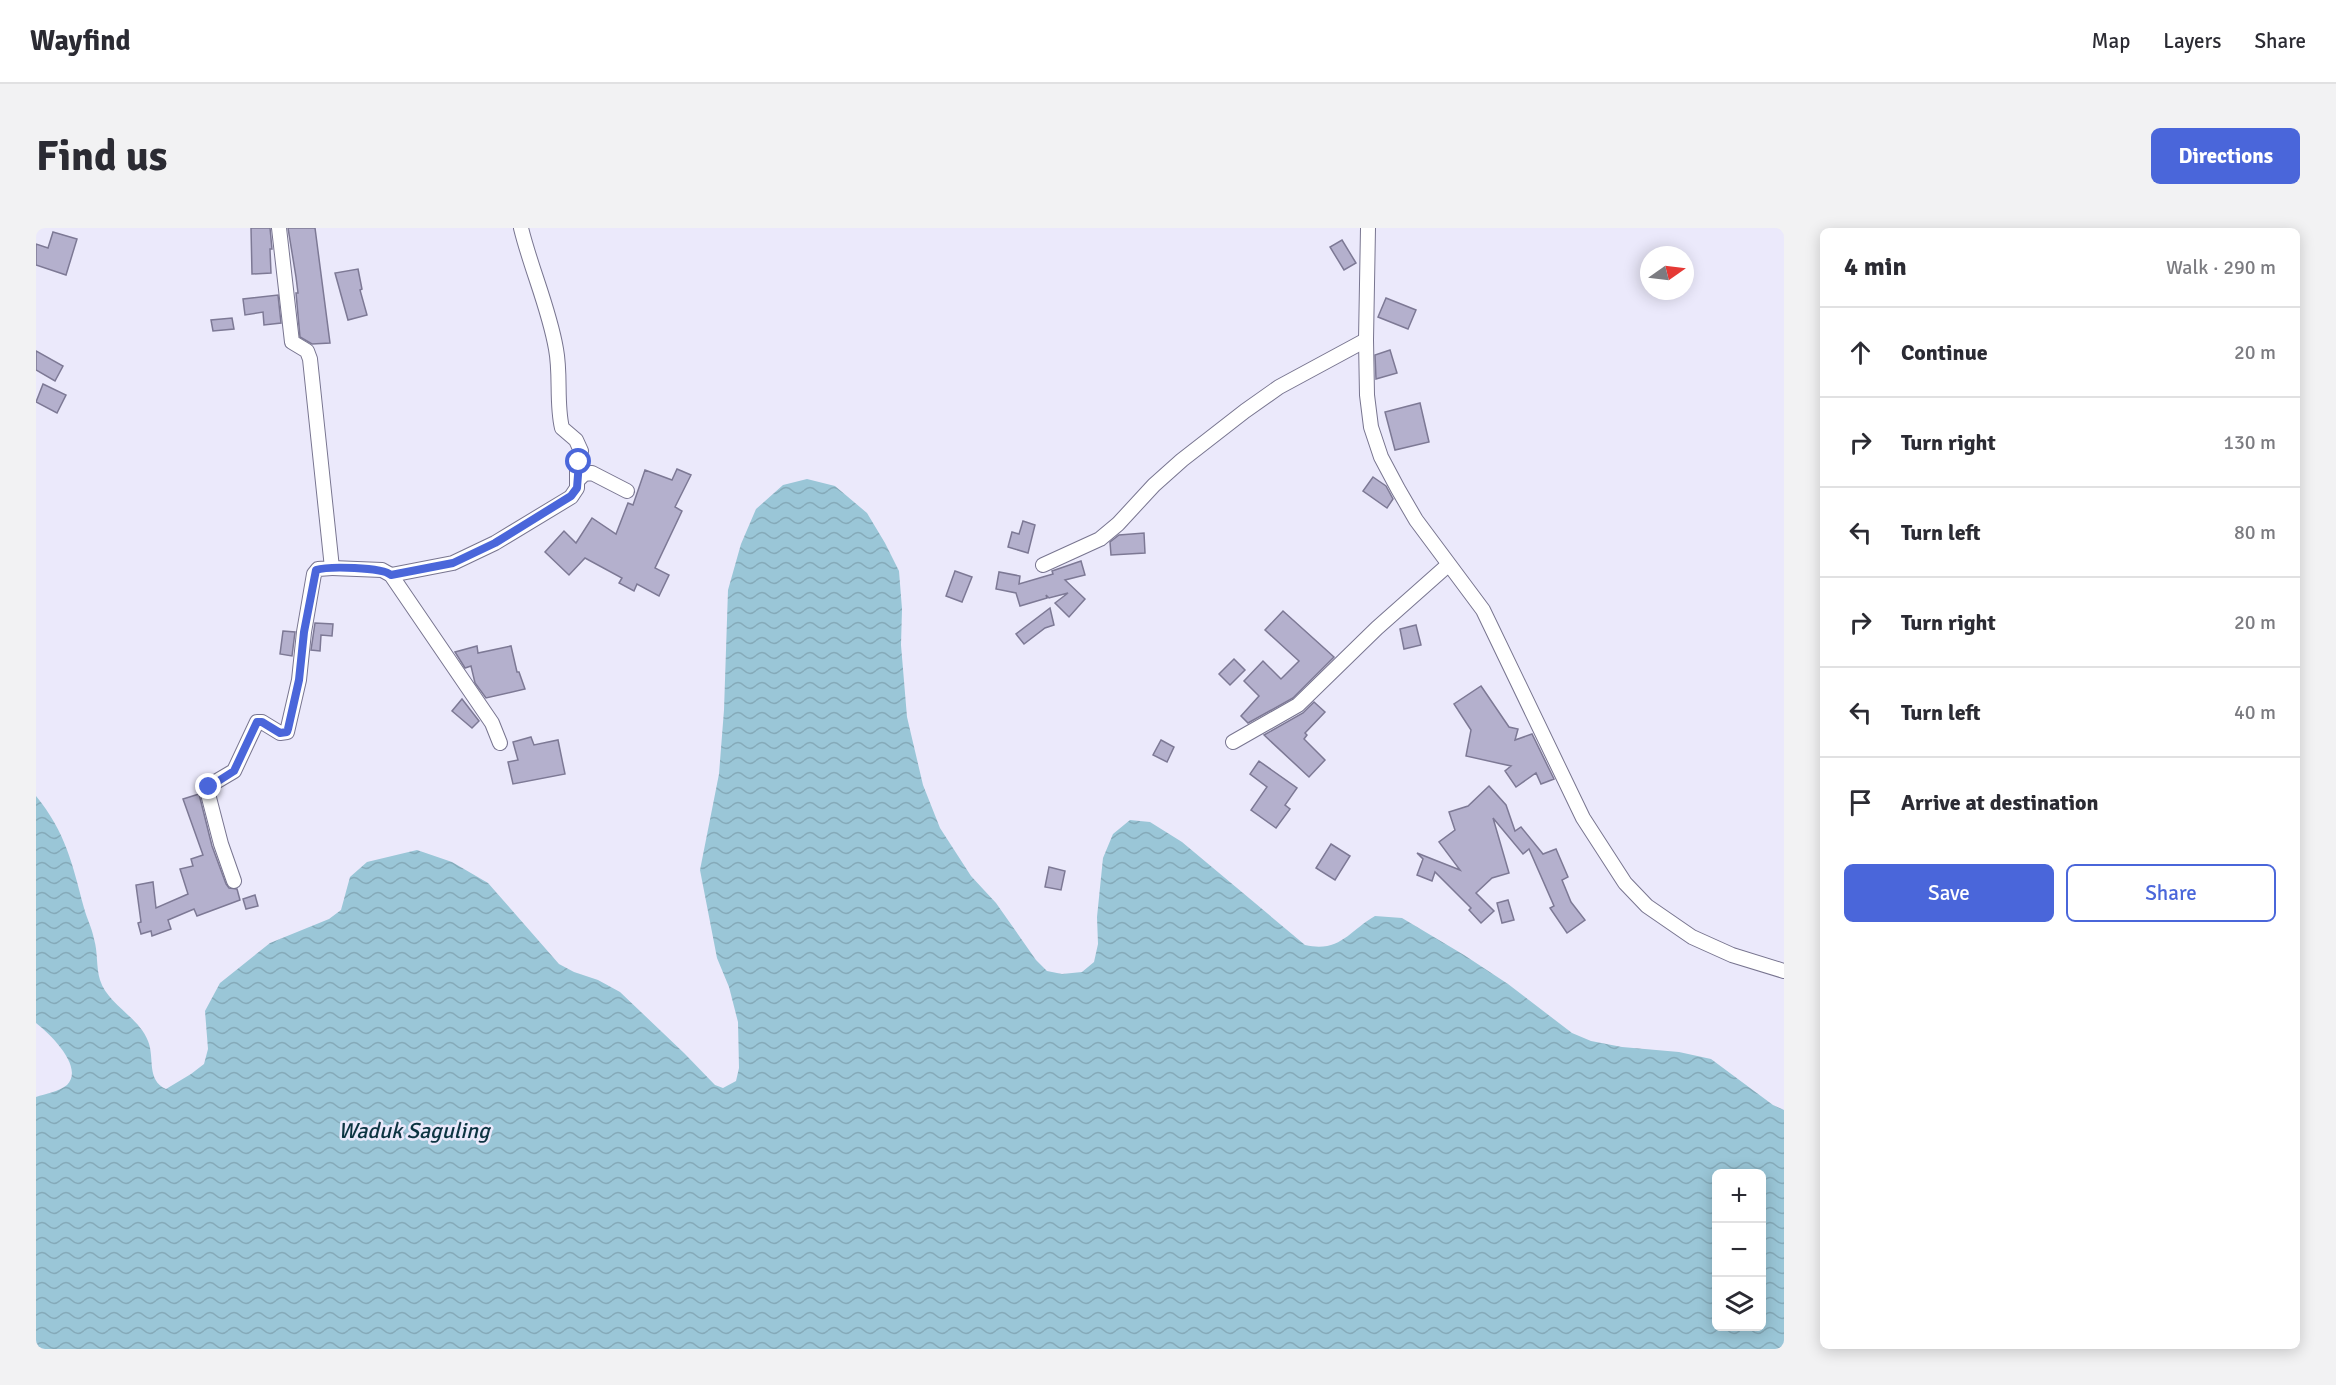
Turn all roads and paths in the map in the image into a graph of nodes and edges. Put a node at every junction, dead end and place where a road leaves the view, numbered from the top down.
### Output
1 (279, 228) edge
2 (521, 228) edge
3 (1368, 228) edge
4 (1366, 340) junction
5 (578, 480) junction
6 (627, 491) dead end
7 (1043, 565) dead end
8 (1448, 566) junction
9 (332, 568) junction
10 (391, 575) junction
11 (1233, 742) dead end
12 (500, 743) dead end
13 (234, 881) dead end
14 (1784, 971) edge

1 - 9 street
2 - 5 street
3 - 4 street
4 - 7 street
4 - 8 street
5 - 6 street
5 - 10 street
8 - 11 street
8 - 14 street
9 - 10 street
9 - 13 street
10 - 12 street

